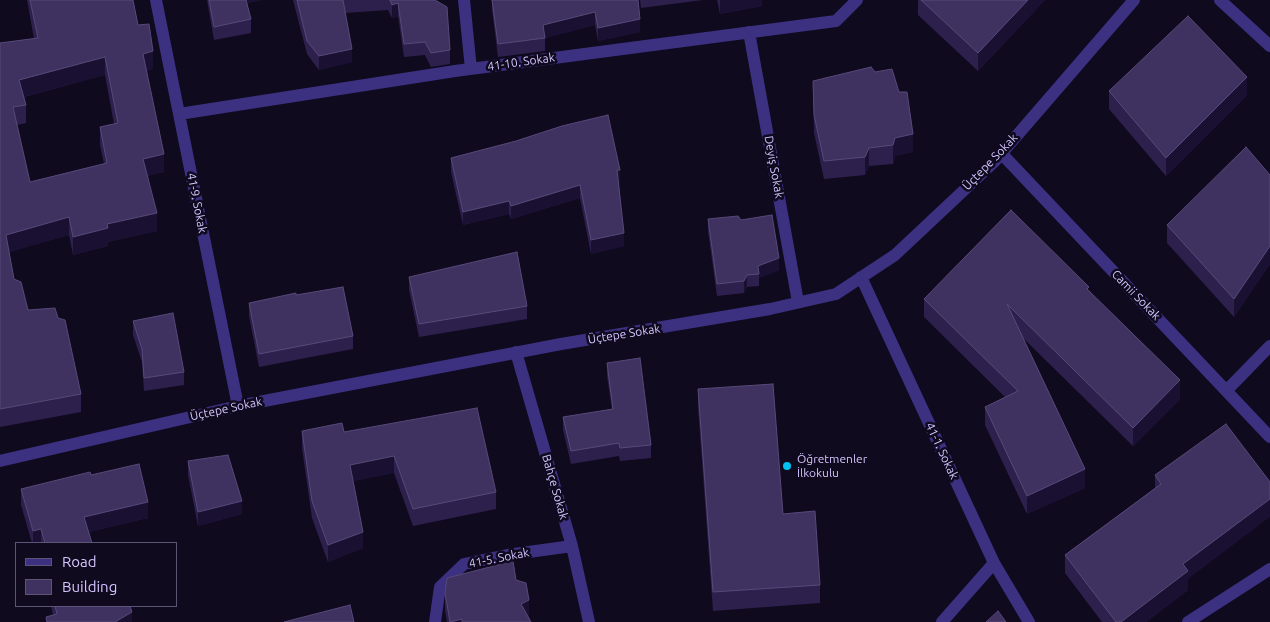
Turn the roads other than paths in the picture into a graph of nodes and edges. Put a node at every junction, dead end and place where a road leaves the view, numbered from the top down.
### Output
1 (156, 0) edge
2 (464, 0) edge
3 (857, 0) edge
4 (1134, 0) edge
5 (1220, 0) edge
6 (749, 32) junction
7 (1270, 46) edge
8 (471, 69) junction
9 (178, 114) junction
10 (1002, 153) junction
11 (861, 277) junction
12 (798, 302) junction
13 (1270, 346) edge
14 (516, 352) junction
15 (1227, 390) junction
16 (238, 406) junction
17 (1270, 438) edge
18 (0, 461) edge
19 (572, 546) junction
20 (994, 563) junction
21 (1270, 568) edge
22 (435, 622) edge
23 (589, 622) edge
24 (942, 622) edge
25 (1029, 622) edge
26 (1188, 622) edge

1 - 9 street, 41-9. Sokak
2 - 8 street
3 - 6 street, 41-10. Sokak
4 - 10 street, Üçtepe Sokak
5 - 7 street
6 - 8 street, 41-10. Sokak
6 - 12 street, Deyiş Sokak
8 - 9 street, 41-10. Sokak
9 - 16 street, 41-9. Sokak
10 - 11 street, Üçtepe Sokak
10 - 15 street, Camii Sokak
11 - 12 street, Üçtepe Sokak
11 - 20 street, 41-1. Sokak
12 - 14 street, Üçtepe Sokak
13 - 15 street
14 - 16 street, Üçtepe Sokak
14 - 19 street, Bahçe Sokak
15 - 17 street, Camii Sokak
16 - 18 street, Üçtepe Sokak
19 - 22 street, 41-5. Sokak
19 - 23 street, Bahçe Sokak
20 - 24 street
20 - 25 street, 41-1. Sokak
21 - 26 street

